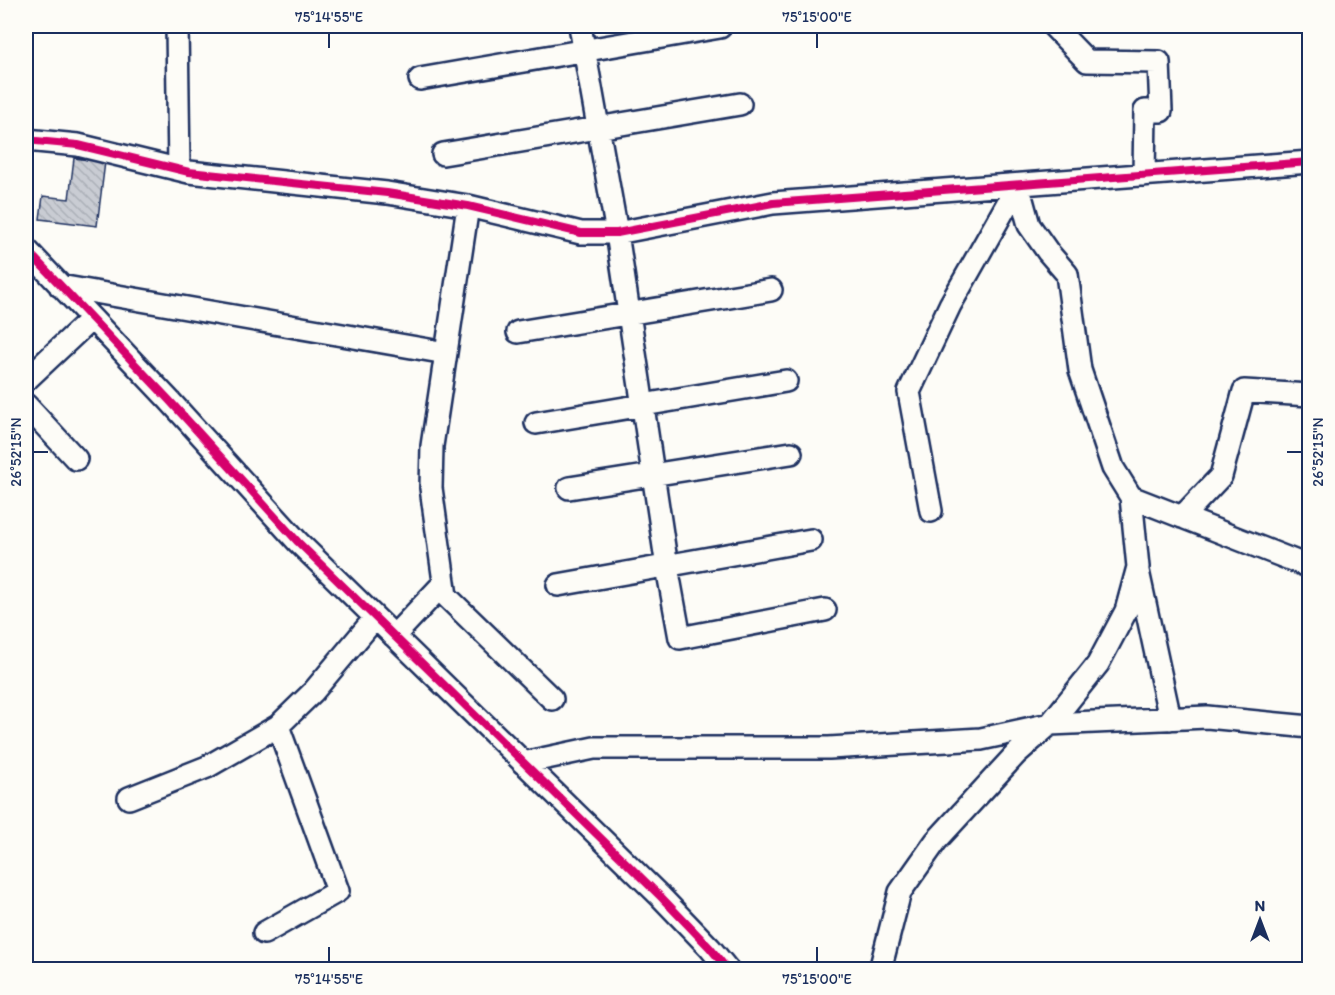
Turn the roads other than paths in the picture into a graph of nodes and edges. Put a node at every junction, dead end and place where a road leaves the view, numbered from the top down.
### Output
1 (177, 26) edge
2 (579, 26) edge
3 (1053, 26) edge
4 (720, 27) edge
5 (584, 50) junction
6 (420, 79) dead end
7 (740, 104) dead end
8 (598, 128) junction
9 (26, 140) edge
10 (443, 154) dead end
11 (1310, 162) edge
12 (179, 169) junction
13 (1144, 175) junction
14 (1018, 185) junction
15 (468, 206) junction
16 (617, 233) junction
17 (26, 249) edge
18 (60, 286) junction
19 (771, 290) dead end
20 (629, 314) junction
21 (91, 319) junction
22 (518, 332) dead end
23 (446, 353) junction
24 (26, 380) edge
25 (786, 381) dead end
26 (1310, 395) edge
27 (26, 405) edge
28 (643, 406) junction
29 (536, 423) dead end
30 (791, 453) dead end
31 (76, 459) dead end
32 (653, 475) junction
33 (569, 488) dead end
34 (1131, 497) junction
35 (931, 511) dead end
36 (1182, 517) junction
37 (812, 540) dead end
38 (667, 567) junction
39 (1138, 567) junction
40 (1310, 567) edge
41 (444, 583) junction
42 (558, 585) dead end
43 (825, 610) dead end
44 (375, 618) junction
45 (394, 636) junction
46 (552, 699) dead end
47 (1170, 719) junction
48 (1050, 724) junction
49 (278, 726) junction
50 (1310, 728) edge
51 (523, 763) junction
52 (129, 798) dead end
53 (264, 933) dead end
54 (728, 969) edge
55 (880, 969) edge

1 - 12 street
2 - 5 street
3 - 13 street
4 - 5 street
5 - 6 street
5 - 8 street
7 - 8 street
8 - 10 street
8 - 16 street
9 - 12 street
11 - 13 street
12 - 15 street
13 - 14 street
14 - 16 street
14 - 34 street
14 - 35 street
15 - 16 street
15 - 23 street
16 - 20 street
17 - 18 street
18 - 21 street
18 - 23 street
19 - 20 street
20 - 22 street
20 - 28 street
21 - 24 street
21 - 44 street
23 - 41 street
25 - 28 street
26 - 36 street
27 - 31 street
28 - 29 street
28 - 32 street
30 - 32 street
32 - 33 street
32 - 38 street
34 - 36 street
34 - 39 street
36 - 40 street
37 - 38 street
38 - 42 street
38 - 43 street
39 - 47 street
39 - 48 street
41 - 45 street
41 - 46 street
44 - 45 street
44 - 49 street
45 - 51 street
47 - 48 street
47 - 50 street
48 - 51 street
48 - 55 street
49 - 52 street
49 - 53 street
51 - 54 street

